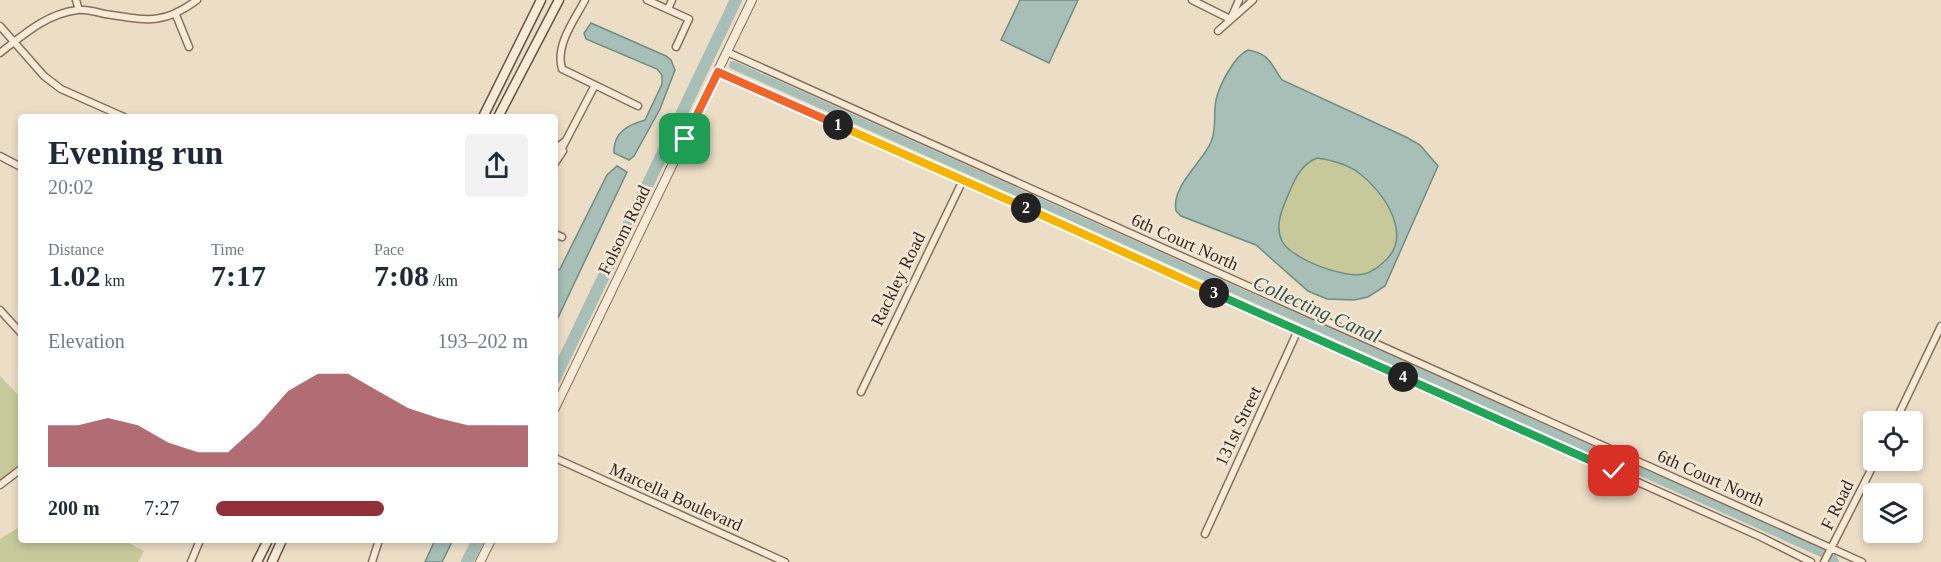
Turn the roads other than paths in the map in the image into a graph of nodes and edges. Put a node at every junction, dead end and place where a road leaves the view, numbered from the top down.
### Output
1 (76, 0) edge
2 (197, 0) edge
3 (541, 0) edge
4 (559, 0) edge
5 (585, 0) edge
6 (647, 0) edge
7 (672, 0) edge
8 (752, 0) edge
9 (1192, 0) edge
10 (1239, 0) edge
11 (1253, 0) edge
12 (668, 9) junction
13 (79, 10) junction
14 (176, 15) junction
15 (1230, 19) junction
16 (0, 26) edge
17 (1218, 31) dead end
18 (14, 43) junction
19 (189, 47) dead end
20 (676, 47) dead end
21 (727, 52) junction
22 (0, 53) edge
23 (718, 72) junction
24 (595, 85) junction
25 (638, 106) dead end
26 (116, 114) edge
27 (484, 114) edge
28 (500, 114) edge
29 (565, 142) junction
30 (558, 147) edge
31 (558, 152) edge
32 (0, 156) edge
33 (558, 160) edge
34 (18, 165) edge
35 (963, 180) junction
36 (558, 235) edge
37 (562, 237) dead end
38 (0, 310) edge
39 (18, 326) edge
40 (1941, 326) edge
41 (1298, 330) junction
42 (861, 392) dead end
43 (558, 402) edge
44 (1899, 411) edge
45 (558, 459) edge
46 (18, 471) edge
47 (1871, 471) edge
48 (0, 485) edge
49 (1205, 534) dead end
50 (199, 543) edge
51 (266, 543) edge
52 (281, 543) edge
53 (378, 543) edge
54 (490, 543) edge
55 (1833, 549) junction
56 (191, 562) edge
57 (257, 562) edge
58 (272, 562) edge
59 (372, 562) edge
60 (480, 562) edge
61 (784, 562) edge
62 (1811, 562) edge
63 (1824, 562) edge
64 (1862, 562) edge

1 - 13 street
2 - 14 street
3 - 27 main road
4 - 28 main road
5 - 24 street
6 - 12 street
7 - 12 street
8 - 21 street, Folsom Road
9 - 15 street
10 - 15 street
11 - 15 street
12 - 20 street
13 - 14 street
13 - 18 street
14 - 19 street
15 - 17 street
16 - 18 street
18 - 22 street
18 - 26 street
21 - 23 street, Folsom Road
21 - 55 street, 6th Court North
23 - 35 street
23 - 43 street, Folsom Road
24 - 25 street
24 - 29 street
29 - 30 street
29 - 31 street
29 - 33 street
32 - 34 street
35 - 41 street
35 - 42 street, Rackley Road
36 - 37 street
38 - 39 street
40 - 44 street
41 - 49 street, 131st Street
41 - 62 street
45 - 61 street, Marcella Boulevard
46 - 48 street
47 - 55 street, F Road
50 - 56 street
51 - 57 main road
52 - 58 main road
53 - 59 street
54 - 60 street
55 - 63 street, F Road
55 - 64 street, 6th Court North

